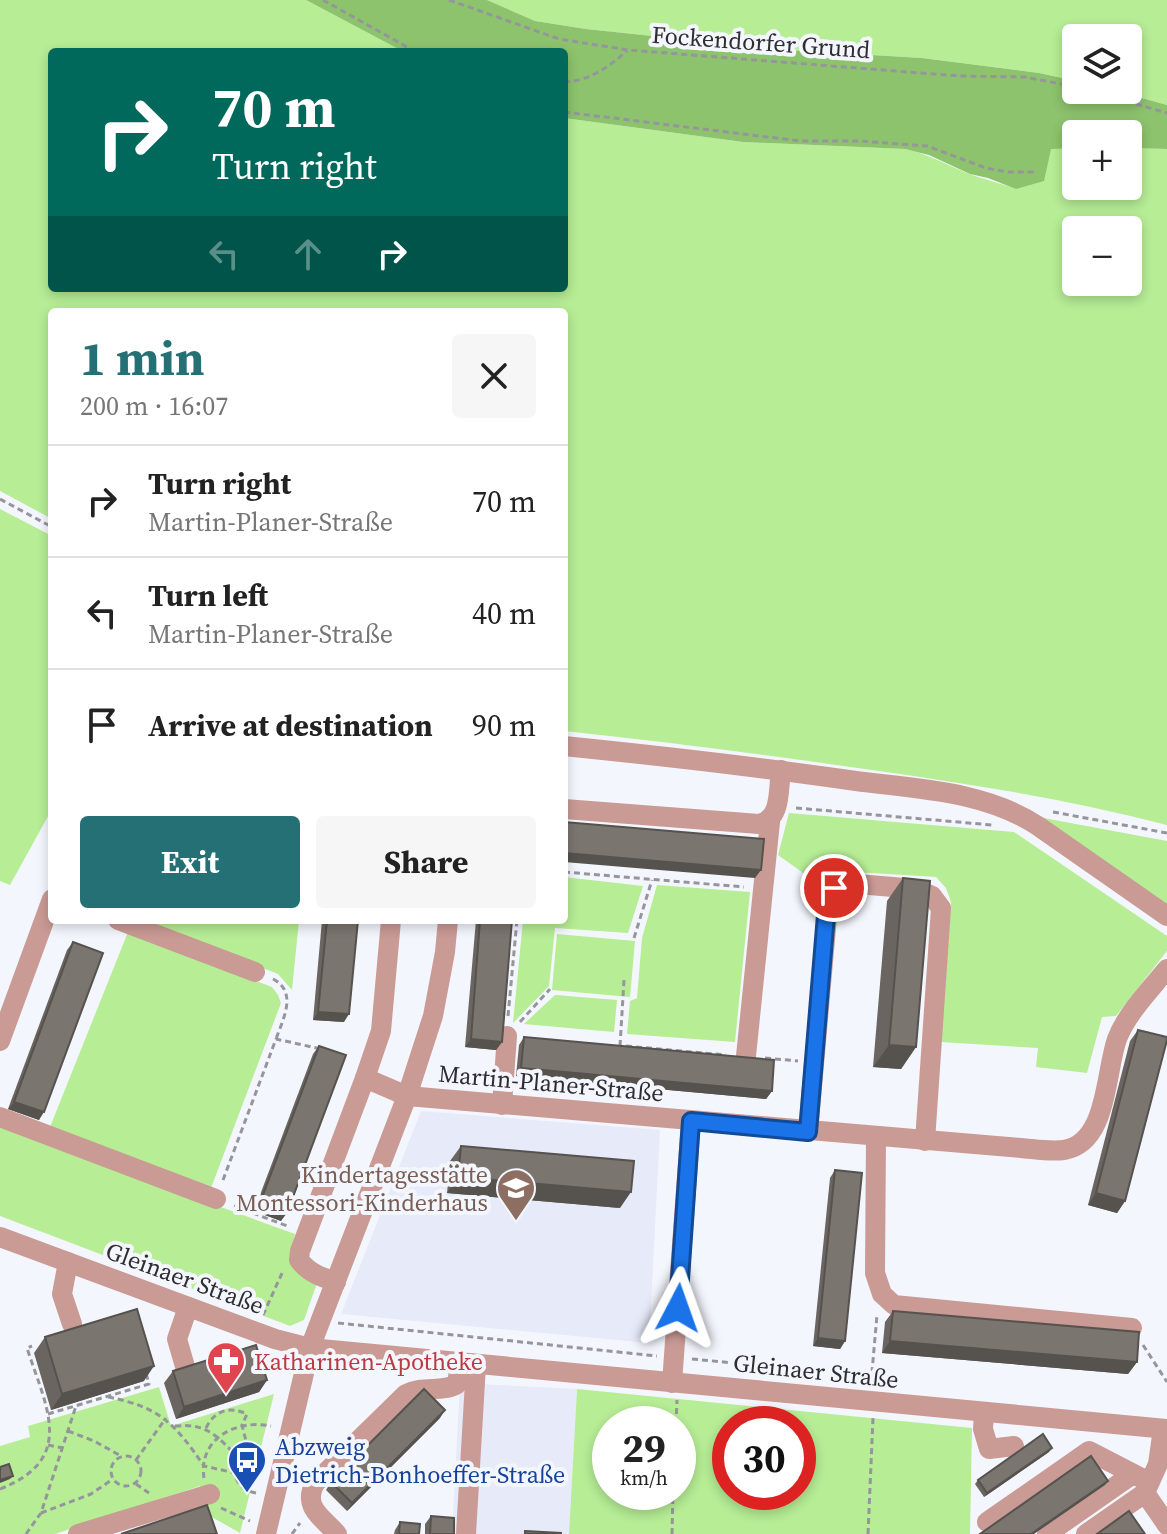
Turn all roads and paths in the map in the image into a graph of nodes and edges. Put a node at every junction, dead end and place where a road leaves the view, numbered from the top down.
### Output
1 (323, 0) edge
2 (449, 0) edge
3 (409, 48) edge
4 (628, 50) junction
5 (568, 82) edge
6 (1062, 84) edge
7 (1136, 104) edge
8 (568, 112) edge
9 (1167, 113) edge
10 (1035, 172) dead end
11 (0, 499) edge
12 (48, 525) edge
13 (568, 746) edge
14 (781, 770) junction
15 (568, 809) edge
16 (1048, 811) dead end
17 (773, 814) junction
18 (1001, 825) dead end
19 (1167, 833) edge
20 (568, 872) edge
21 (652, 879) junction
22 (764, 889) junction
23 (48, 910) edge
24 (1167, 916) edge
25 (129, 924) edge
26 (391, 924) edge
27 (448, 924) edge
28 (517, 924) edge
29 (634, 938) dead end
30 (1167, 969) edge
31 (255, 972) joint
32 (624, 980) dead end
33 (550, 989) dead end
34 (507, 1036) junction
35 (276, 1039) junction
36 (0, 1041) edge
37 (332, 1053) edge
38 (746, 1056) junction
39 (814, 1062) junction
40 (365, 1078) junction
41 (407, 1096) junction
42 (502, 1105) junction
43 (0, 1117) edge
44 (691, 1121) junction
45 (808, 1132) junction
46 (876, 1137) junction
47 (925, 1141) junction
48 (216, 1199) junction
49 (307, 1233) junction
50 (0, 1237) edge
51 (299, 1260) junction
52 (68, 1262) junction
53 (336, 1282) junction
54 (887, 1298) junction
55 (188, 1307) junction
56 (336, 1316) dead end
57 (72, 1324) dead end
58 (1132, 1328) joint
59 (255, 1332) junction
60 (32, 1346) dead end
61 (310, 1348) junction
62 (674, 1358) junction
63 (468, 1364) junction
64 (149, 1368) edge
65 (186, 1370) edge
66 (872, 1376) junction
67 (1167, 1382) edge
68 (672, 1383) junction
69 (106, 1397) junction
70 (869, 1402) junction
71 (76, 1406) junction
72 (677, 1406) edge
73 (984, 1413) junction
74 (48, 1414) junction
75 (166, 1418) junction
76 (242, 1425) junction
77 (175, 1426) junction
78 (206, 1428) junction
79 (1165, 1429) edge
80 (68, 1431) junction
81 (290, 1431) junction
82 (218, 1438) junction
83 (48, 1445) junction
84 (1014, 1446) dead end
85 (63, 1448) junction
86 (249, 1453) junction
87 (121, 1456) junction
88 (240, 1459) junction
89 (283, 1459) junction
90 (136, 1460) junction
91 (204, 1466) junction
92 (235, 1473) junction
93 (113, 1479) junction
94 (1142, 1483) junction
95 (0, 1489) edge
96 (210, 1494) junction
97 (274, 1497) junction
98 (673, 1510) edge
99 (41, 1513) junction
100 (987, 1522) dead end
101 (1166, 1527) edge
102 (267, 1529) edge
103 (26, 1534) edge
104 (78, 1534) edge
105 (337, 1534) edge
106 (466, 1534) edge
107 (672, 1534) edge
108 (868, 1534) edge
109 (1047, 1534) edge
110 (1086, 1534) edge

1 - 3 path
2 - 4 path, Fockendorfer Grund
4 - 5 path
4 - 6 path, Fockendorfer Grund
7 - 9 path
8 - 10 path
11 - 12 path
13 - 14 street
14 - 17 street
14 - 24 street
15 - 17 street
16 - 19 path
17 - 18 path
17 - 22 street
20 - 21 path
21 - 22 path
21 - 29 path
22 - 38 street
23 - 36 street
25 - 31 street
26 - 40 street
27 - 41 street, Martin-Planer-Straße
28 - 34 path
30 - 47 street, Martin-Planer-Straße
31 - 35 path
32 - 38 path
33 - 34 path
34 - 42 street
35 - 37 path
35 - 48 path
38 - 39 path
39 - 45 street
39 - 47 street
40 - 41 street
40 - 49 street
41 - 42 street, Martin-Planer-Straße
41 - 53 street, Martin-Planer-Straße
42 - 44 street, Martin-Planer-Straße
43 - 48 street
44 - 45 street, Martin-Planer-Straße
44 - 62 street, Martin-Planer-Straße
45 - 46 street, Martin-Planer-Straße
46 - 47 street, Martin-Planer-Straße
46 - 54 street
48 - 49 path
49 - 51 street
50 - 52 street, Gleinaer Straße
51 - 53 street
51 - 59 path
52 - 55 street, Gleinaer Straße
52 - 57 street
53 - 61 street, Martin-Planer-Straße
54 - 58 street
54 - 66 path
55 - 59 street, Gleinaer Straße
55 - 65 street
56 - 62 path
58 - 67 path
59 - 61 street, Gleinaer Straße
60 - 74 path
61 - 63 street, Gleinaer Straße
61 - 81 street, Martin-Planer-Straße
62 - 66 path
62 - 68 street, Martin-Planer-Straße
63 - 68 street, Gleinaer Straße
63 - 105 street
63 - 106 street
64 - 69 path
66 - 70 path
68 - 70 street, Gleinaer Straße
68 - 72 path
69 - 71 path
69 - 75 path
70 - 73 street, Gleinaer Straße
70 - 108 path
71 - 74 path
71 - 80 path
73 - 79 street, Gleinaer Straße
73 - 84 street
74 - 83 path
75 - 77 path
75 - 90 path
76 - 78 path
76 - 81 path
76 - 82 path
76 - 86 path
77 - 78 path
77 - 91 path
78 - 82 path
79 - 94 street
80 - 85 path
80 - 87 path
81 - 89 street, Martin-Planer-Straße
82 - 88 path
82 - 91 path
83 - 85 path
83 - 95 path
85 - 99 path
86 - 88 path
86 - 89 path
87 - 90 path
87 - 93 path
88 - 92 path
89 - 97 street, Martin-Planer-Straße
90 - 93 path
91 - 92 path
91 - 96 path
92 - 97 path
93 - 99 path
94 - 100 street
94 - 101 street
94 - 109 street
94 - 110 street
96 - 102 path
96 - 104 street
97 - 102 street, Martin-Planer-Straße
98 - 107 path
99 - 103 path

